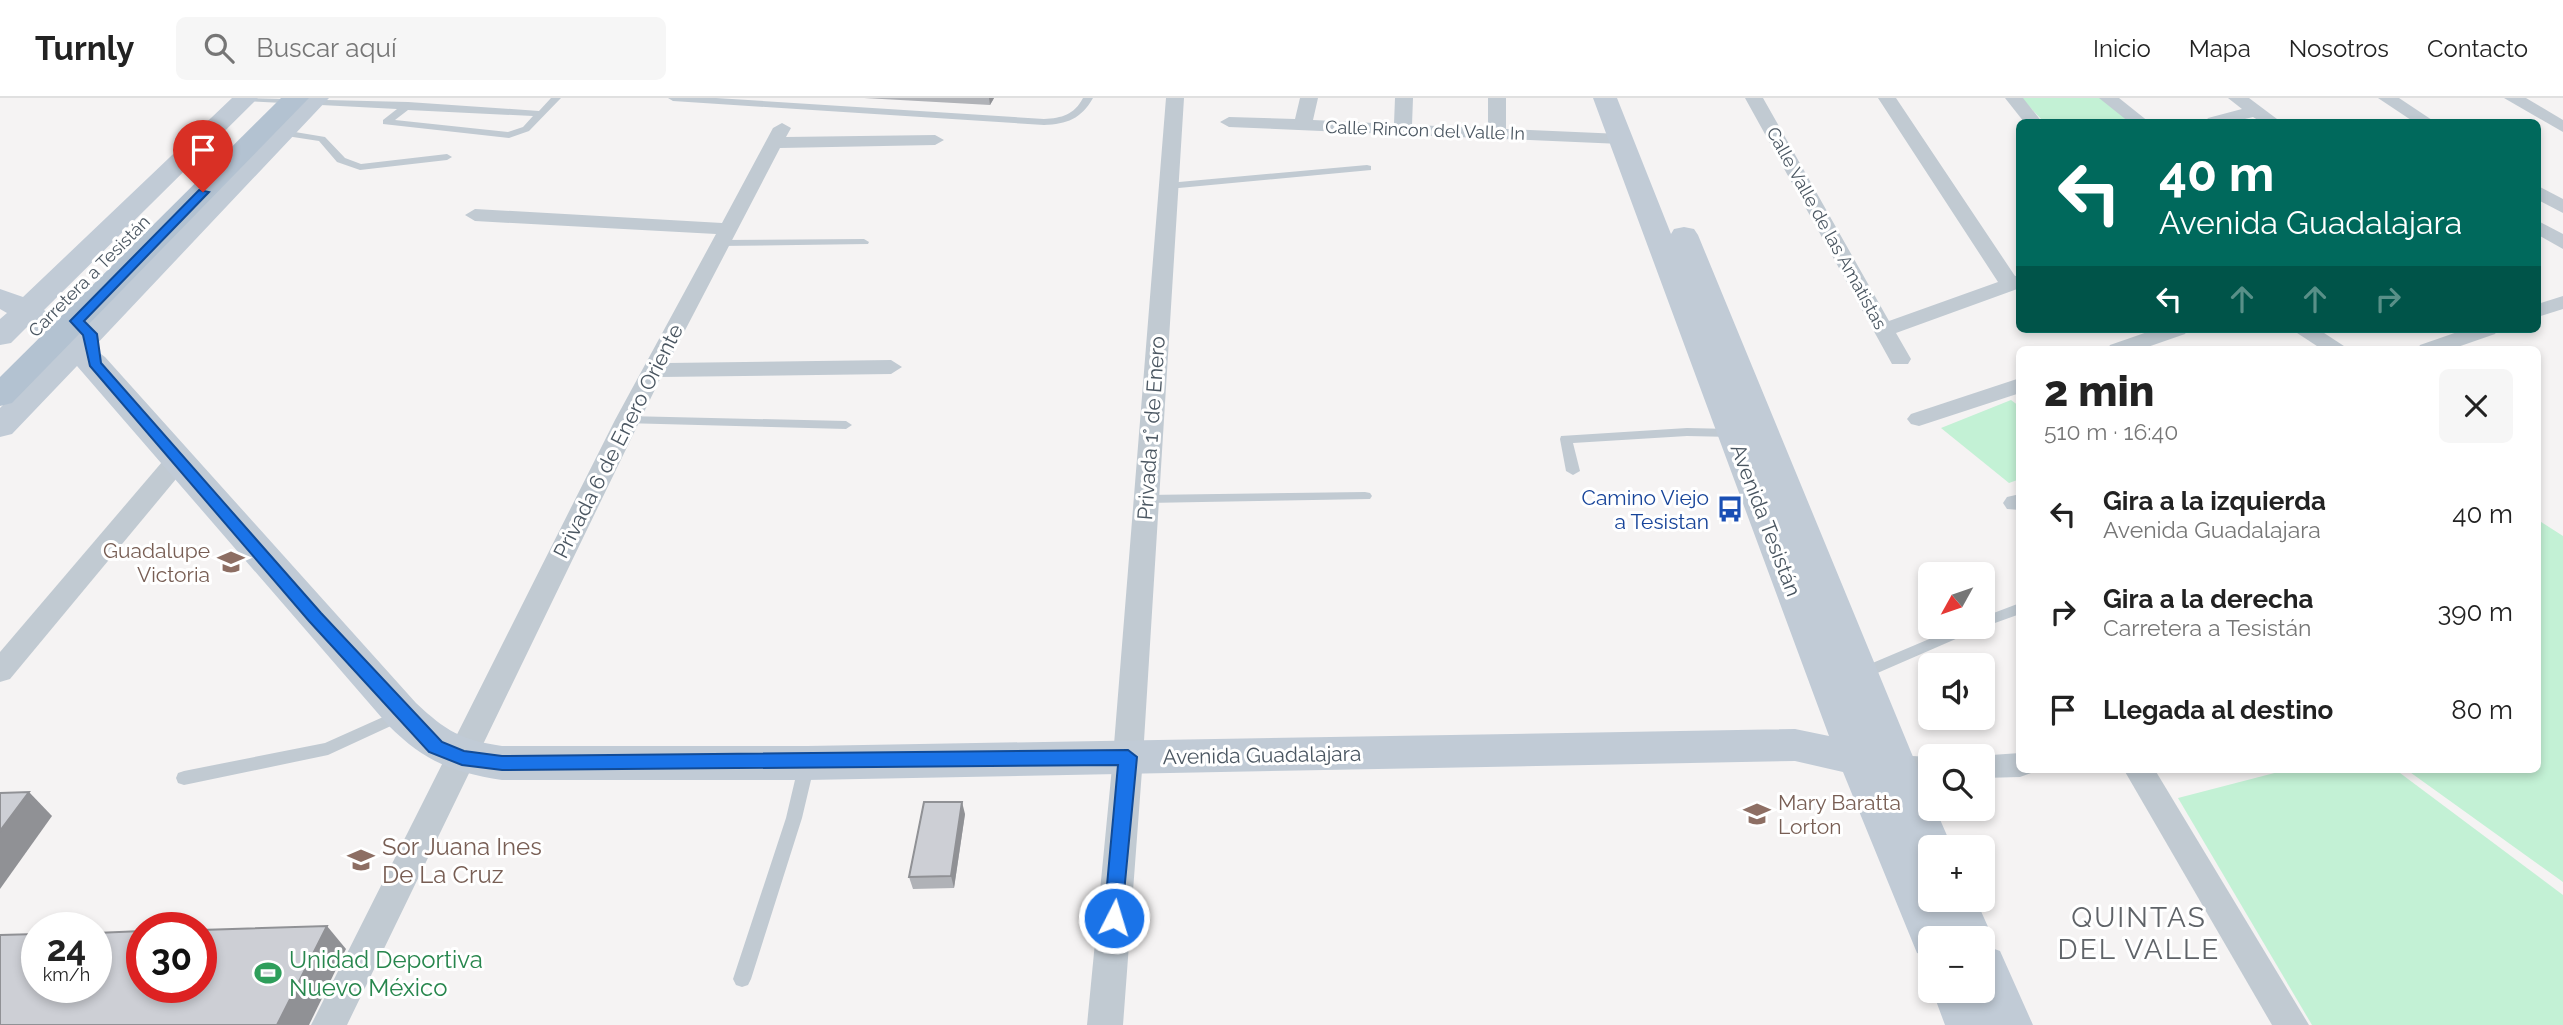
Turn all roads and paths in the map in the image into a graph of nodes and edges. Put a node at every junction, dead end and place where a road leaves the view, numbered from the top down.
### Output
1 (556, 98) edge
2 (673, 98) edge
3 (1088, 98) edge
4 (1175, 98) edge
5 (1309, 98) edge
6 (1404, 98) edge
7 (1497, 98) edge
8 (1605, 98) edge
9 (1629, 98) edge
10 (1754, 98) edge
11 (1886, 98) edge
12 (2014, 98) edge
13 (2108, 98) edge
14 (2236, 98) edge
15 (2364, 98) edge
16 (2387, 98) edge
17 (2513, 98) edge
18 (285, 99) edge
19 (408, 105) junction
20 (2563, 107) edge
21 (2255, 111) junction
22 (541, 114) junction
23 (2541, 114) junction
24 (2032, 119) edge
25 (2136, 119) edge
26 (2225, 119) edge
27 (2267, 119) edge
28 (2398, 119) edge
29 (2421, 119) edge
30 (1229, 122) dead end
31 (1303, 125) junction
32 (2563, 127) edge
33 (1403, 129) junction
34 (1497, 133) junction
35 (283, 134) junction
36 (1621, 138) junction
37 (935, 140) dead end
38 (447, 157) dead end
39 (1367, 168) dead end
40 (1168, 186) junction
41 (2541, 192) edge
42 (2541, 194) edge
43 (2563, 194) edge
44 (2563, 207) edge
45 (475, 215) dead end
46 (2541, 216) edge
47 (2541, 217) edge
48 (2563, 225) edge
49 (723, 236) junction
50 (864, 242) dead end
51 (2563, 243) edge
52 (0, 277) edge
53 (2015, 283) edge
54 (2563, 302) edge
55 (2541, 310) edge
56 (56, 324) edge
57 (1884, 330) junction
58 (2167, 333) edge
59 (2309, 333) edge
60 (2476, 333) edge
61 (0, 336) edge
62 (2129, 346) edge
63 (2332, 346) edge
64 (2439, 346) edge
65 (1900, 359) dead end
66 (0, 365) edge
67 (891, 367) dead end
68 (653, 370) junction
69 (2016, 389) edge
70 (0, 396) edge
71 (1919, 419) dead end
72 (627, 420) junction
73 (846, 425) dead end
74 (0, 428) edge
75 (1732, 433) junction
76 (177, 461) junction
77 (1573, 471) dead end
78 (1365, 496) dead end
79 (1146, 499) junction
80 (2016, 610) edge
81 (1995, 618) edge
82 (1944, 639) edge
83 (0, 671) edge
84 (1860, 675) junction
85 (402, 714) junction
86 (1128, 757) junction
87 (462, 758) junction
88 (807, 763) junction
89 (2016, 765) edge
90 (1895, 766) edge
91 (1995, 766) edge
92 (2141, 773) edge
93 (184, 778) dead end
94 (1925, 835) edge
95 (1931, 926) edge
96 (742, 979) dead end
97 (1995, 995) edge
98 (1961, 1003) edge
99 (329, 1025) edge
100 (1105, 1025) edge
101 (1970, 1025) edge
102 (2008, 1025) edge
103 (2291, 1025) edge

1 - 22 lane
2 - 3 lane
4 - 40 street, Privada 1° de Enero
5 - 31 street
6 - 33 street
7 - 34 street
8 - 36 street, Avenida Tesistán
9 - 84 street, Avenida Tesistán
10 - 57 street, Calle Valle de las Amatistas
11 - 53 street
12 - 24 street
13 - 25 street
14 - 21 street
15 - 28 street
16 - 29 street
17 - 23 street
18 - 19 lane
18 - 35 street
18 - 56 main road, Carretera a Tesistán
18 - 56 street
19 - 22 lane
19 - 22 lane
20 - 23 street
21 - 26 street
21 - 27 street
23 - 32 street
30 - 31 street, Calle Rincon del Valle In
31 - 33 street, Calle Rincon del Valle In
33 - 34 street, Calle Rincon del Valle In
34 - 36 street, Calle Rincon del Valle In
35 - 38 lane
35 - 56 street
36 - 75 street, Avenida Tesistán
37 - 49 street, Privada 6 de Enero Oriente
39 - 40 lane
40 - 79 street, Privada 1° de Enero
41 - 43 street
42 - 44 street
45 - 49 street
46 - 48 street
47 - 51 street
49 - 50 lane
49 - 68 street, Privada 6 de Enero Oriente
52 - 56 street, Avenida Guadalajara
53 - 57 street
54 - 55 street
56 - 61 street
56 - 66 main road, Carretera a Tesistán
56 - 70 main road, Carretera a Tesistán
56 - 74 street
56 - 76 street, Avenida Guadalajara
57 - 65 street, Calle Valle de las Amatistas
58 - 62 street
59 - 63 street
60 - 64 street
67 - 68 street
68 - 72 street, Privada 6 de Enero Oriente
69 - 71 street
72 - 73 lane
72 - 87 street, Privada 6 de Enero Oriente
75 - 77 lane
75 - 90 street, Avenida Tesistán
76 - 83 street
76 - 85 street, Avenida Guadalajara
78 - 79 lane
79 - 86 street, Privada 1° de Enero
80 - 81 lane
82 - 84 lane
84 - 90 street, Avenida Tesistán
85 - 87 street, Avenida Guadalajara
85 - 93 lane
86 - 88 street, Avenida Guadalajara
86 - 90 street, Avenida Guadalajara
86 - 100 street, Privada 1° de Enero
87 - 88 street, Avenida Guadalajara
87 - 99 street, Privada 6 de Enero Oriente
88 - 96 lane
89 - 91 street
90 - 94 street, Avenida Tesistán
90 - 95 street, Avenida Tesistán
92 - 103 street
97 - 102 street
98 - 101 street

